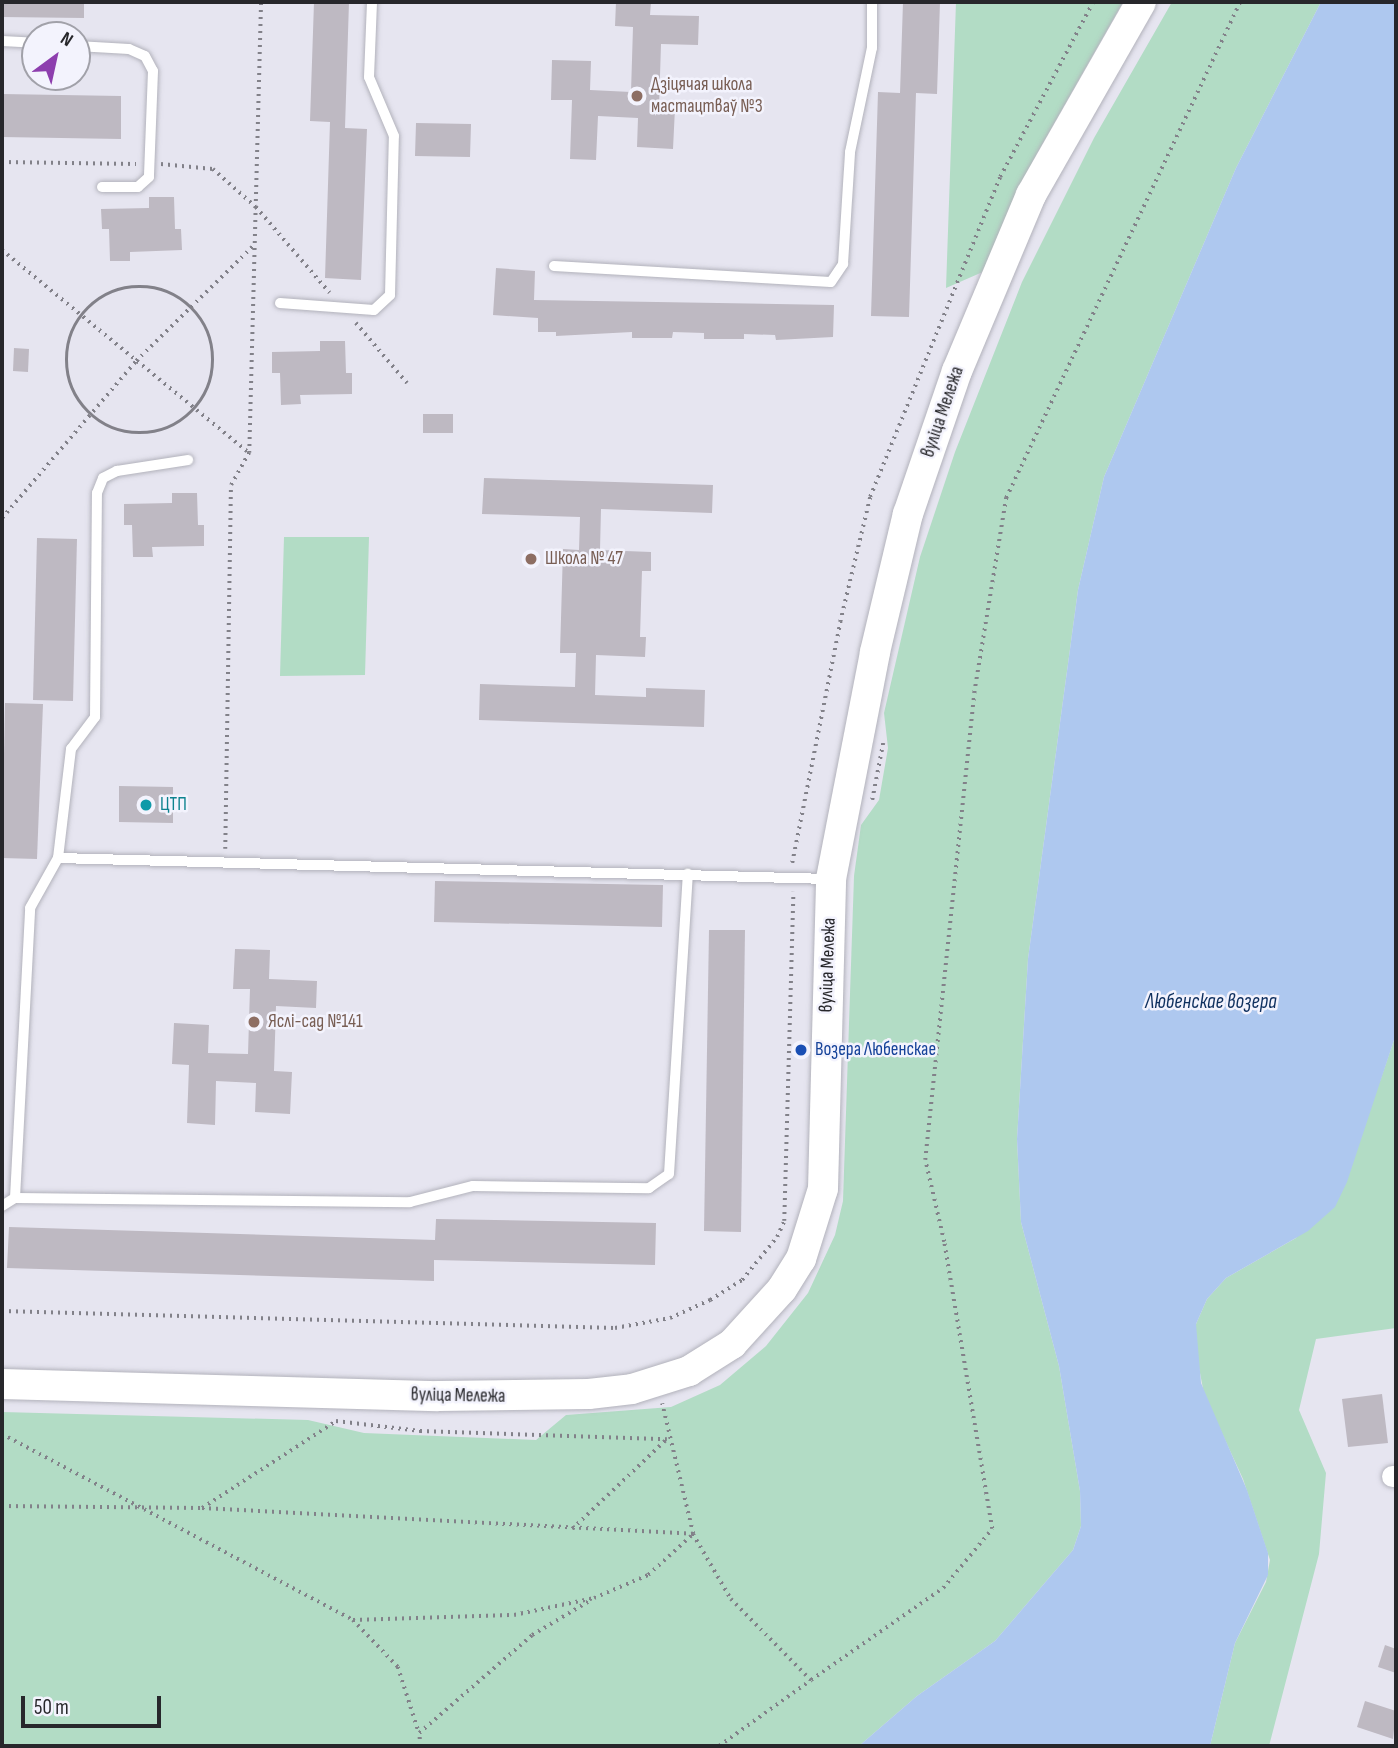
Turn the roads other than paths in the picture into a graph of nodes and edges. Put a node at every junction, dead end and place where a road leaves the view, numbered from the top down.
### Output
1 (372, 2) edge
2 (872, 2) edge
3 (1141, 2) edge
4 (2, 41) edge
5 (21, 42) edge
6 (91, 47) edge
7 (102, 187) dead end
8 (554, 266) dead end
9 (280, 303) dead end
10 (188, 460) dead end
11 (58, 858) junction
12 (688, 874) junction
13 (831, 879) junction
14 (15, 1198) junction
15 (2, 1206) edge
16 (2, 1384) edge

1 - 9 lane
2 - 8 lane
3 - 13 main road, вуліца Мележа
4 - 5 lane
6 - 7 lane
10 - 11 lane
11 - 12 lane
11 - 14 lane
12 - 13 lane
12 - 14 lane
13 - 16 main road, вуліца Мележа
14 - 15 lane

